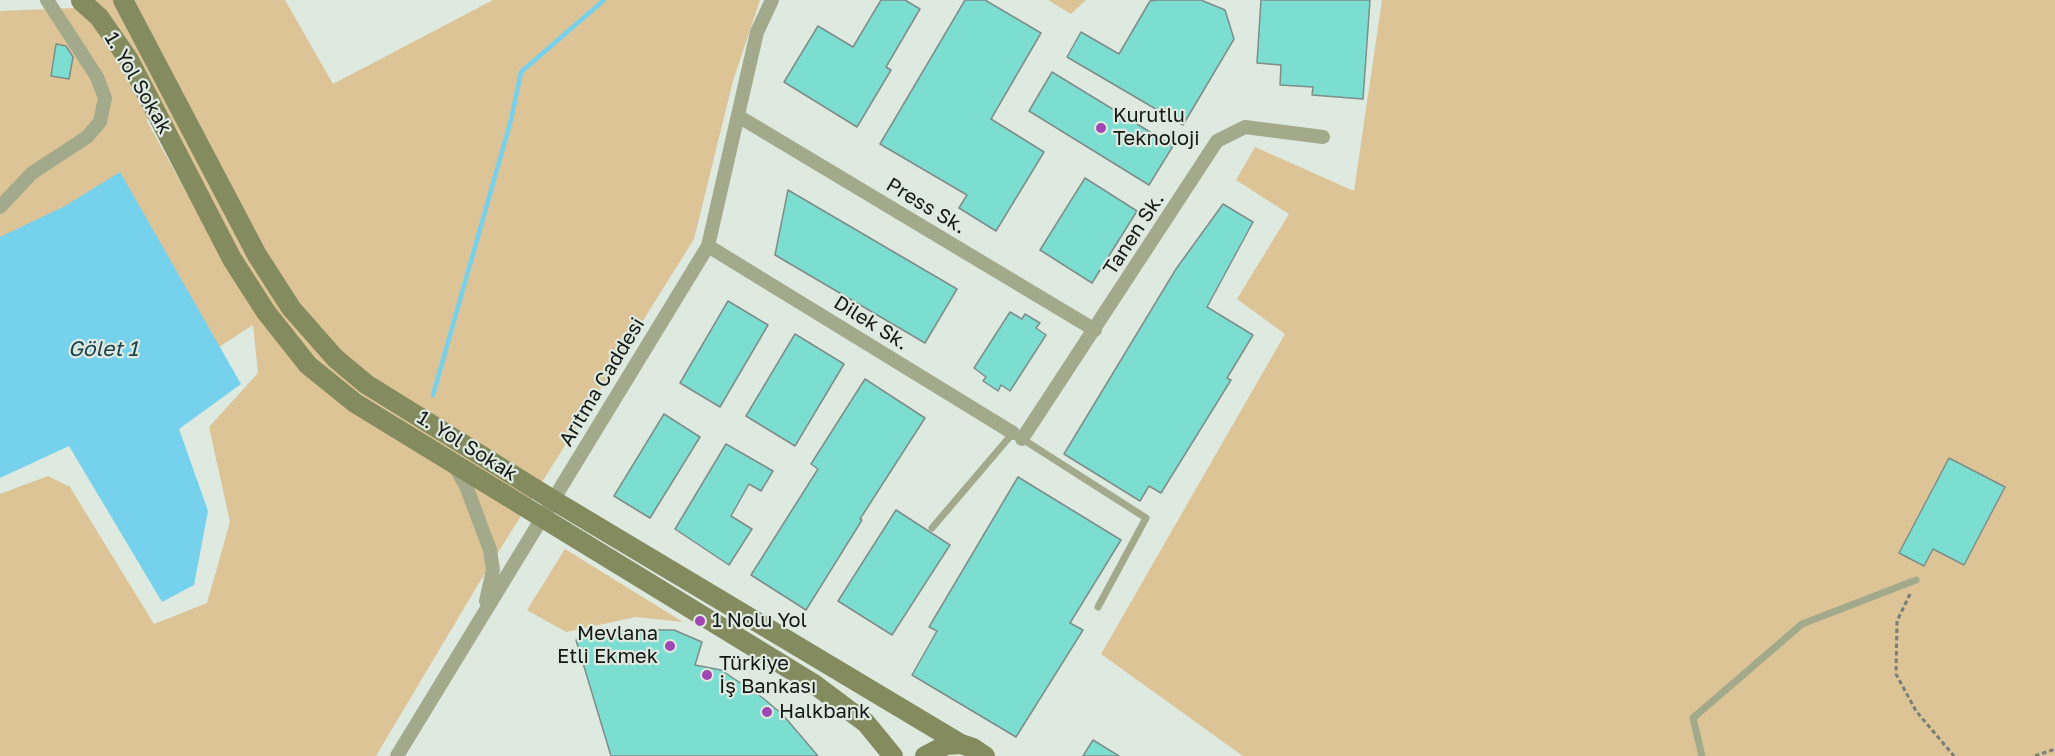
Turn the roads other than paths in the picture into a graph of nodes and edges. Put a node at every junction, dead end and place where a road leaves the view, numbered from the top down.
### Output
1 (47, 0) edge
2 (86, 0) edge
3 (123, 0) edge
4 (772, 0) edge
5 (738, 116) junction
6 (1323, 137) dead end
7 (0, 207) edge
8 (708, 246) junction
9 (1095, 330) junction
10 (1018, 436) junction
11 (451, 460) junction
12 (553, 500) junction
13 (543, 520) junction
14 (932, 528) dead end
15 (1916, 580) road end
16 (1098, 607) dead end
17 (476, 627) junction
18 (961, 744) junction
19 (397, 756) edge
20 (892, 756) edge
21 (925, 756) edge
22 (985, 756) edge
23 (1702, 756) edge

1 - 7 street
2 - 11 main road, 1. Yol Sokak
3 - 12 main road, 1. Yol Sokak
4 - 5 street, Arıtma Caddesi
5 - 8 street, Arıtma Caddesi
5 - 9 street, Press Sk.
6 - 9 street, Tanen Sk.
8 - 10 street, Dilek Sk.
8 - 12 street, Arıtma Caddesi
9 - 10 street, Tanen Sk.
10 - 14 lane
10 - 16 lane
11 - 13 main road, 1. Yol Sokak
11 - 17 street
12 - 13 street, Arıtma Caddesi
12 - 18 main road, 1. Yol Sokak
13 - 17 street, Arıtma Caddesi
13 - 20 main road, 1. Yol Sokak
15 - 23 lane
17 - 19 street, Arıtma Caddesi
18 - 21 main road
18 - 22 main road, 1. Yol Sokak

